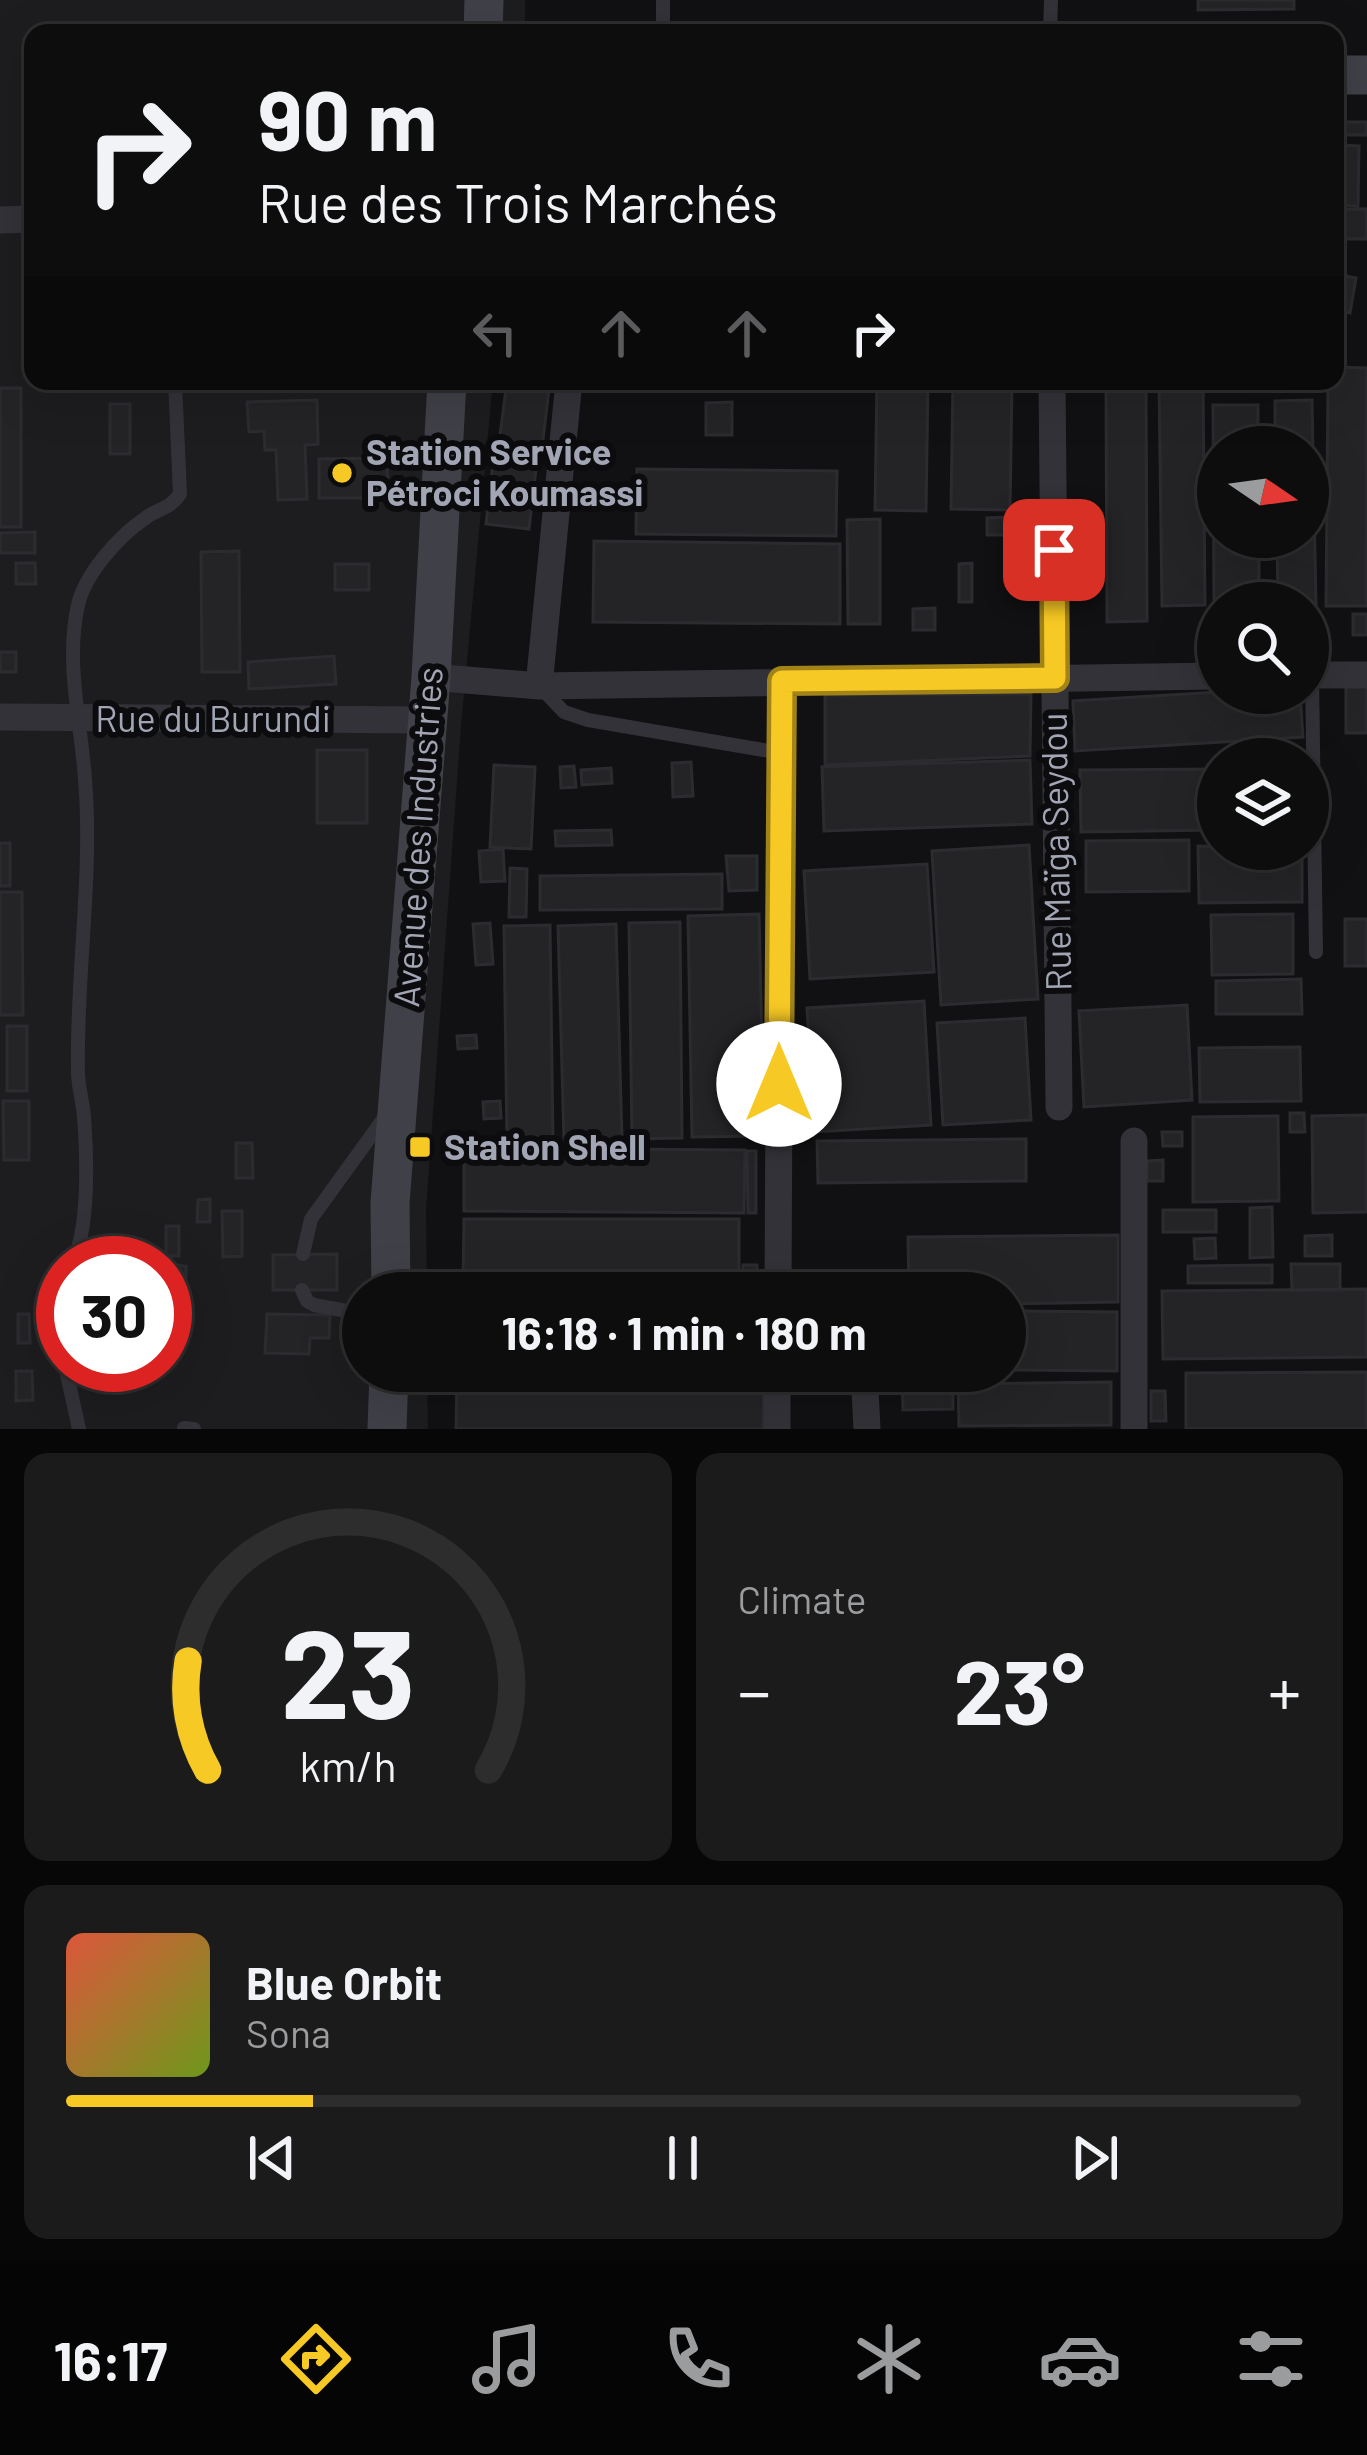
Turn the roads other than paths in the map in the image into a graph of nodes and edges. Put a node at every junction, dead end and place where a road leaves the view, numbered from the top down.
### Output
1 (175, 390) edge
2 (447, 390) edge
3 (568, 390) edge
4 (1052, 390) edge
5 (1329, 675) edge
6 (1367, 675) edge
7 (1197, 676) edge
8 (430, 677) junction
9 (1055, 678) junction
10 (782, 681) junction
11 (538, 686) junction
12 (1311, 714) edge
13 (0, 717) edge
14 (75, 718) junction
15 (426, 720) junction
16 (781, 753) junction
17 (1316, 952) dead end
18 (398, 1100) junction
19 (1059, 1107) dead end
20 (1134, 1142) dead end
21 (79, 1236) edge
22 (303, 1254) dead end
23 (391, 1272) edge
24 (778, 1272) edge
25 (302, 1290) dead end
26 (342, 1310) edge
27 (71, 1392) edge
28 (388, 1392) edge
29 (777, 1392) edge
30 (864, 1392) edge
31 (79, 1429) edge
32 (387, 1429) edge
33 (777, 1429) edge
34 (867, 1429) edge
35 (1134, 1429) edge

1 - 14 lane
2 - 8 street, Avenue des Industries
3 - 11 street
4 - 9 street, Rue Maïga Seydou
5 - 6 street
7 - 9 street
8 - 11 street
8 - 15 street, Avenue des Industries
9 - 10 street
9 - 19 street, Rue Maïga Seydou
10 - 11 street
10 - 16 street
11 - 16 lane
12 - 17 lane
13 - 14 street, Rue du Burundi
14 - 15 street, Rue du Burundi
14 - 21 lane
15 - 18 street, Avenue des Industries
16 - 24 street
18 - 22 lane
18 - 23 street, Avenue des Industries
20 - 35 street
25 - 26 lane
27 - 31 lane
28 - 32 street
29 - 33 street
30 - 34 street

